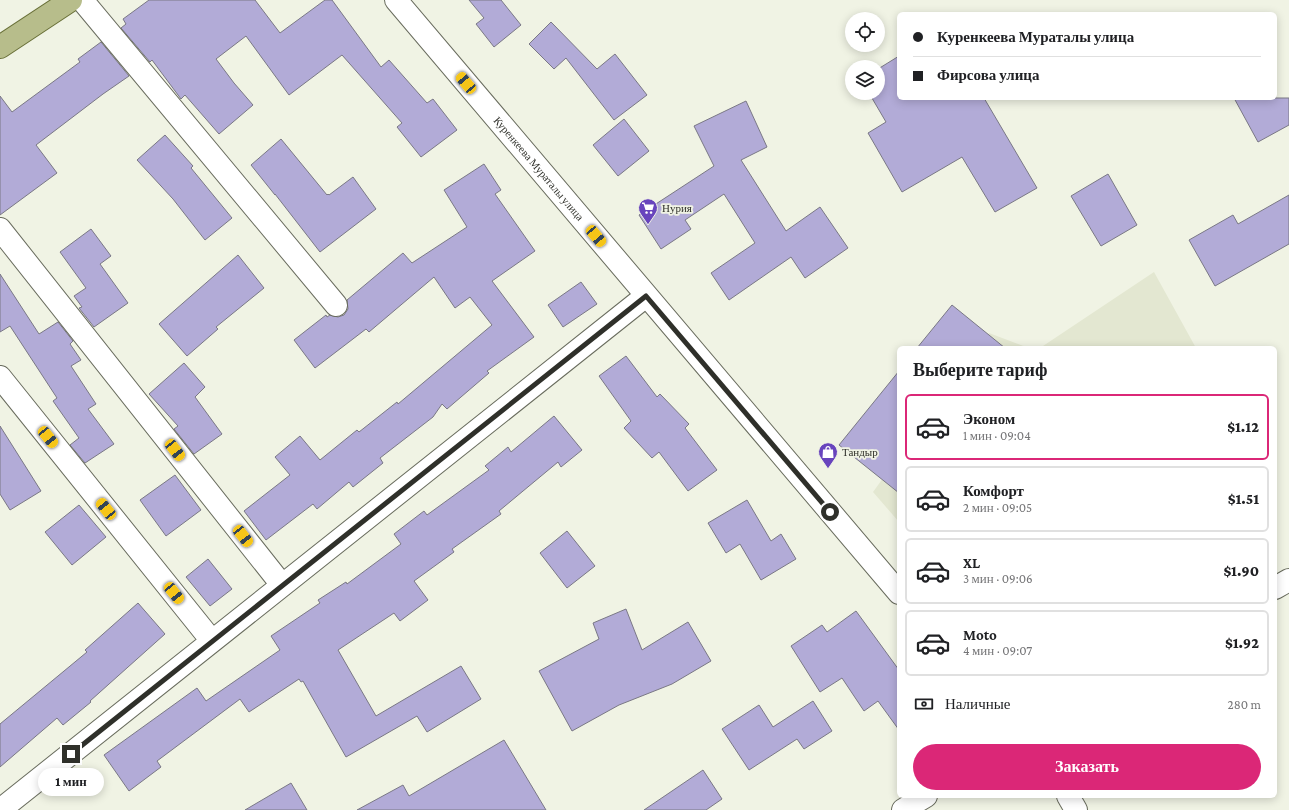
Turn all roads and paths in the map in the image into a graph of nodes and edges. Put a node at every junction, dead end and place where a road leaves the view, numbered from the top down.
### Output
1 (71, 0) edge
2 (82, 0) edge
3 (396, 0) edge
4 (0, 47) edge
5 (0, 229) edge
6 (646, 296) junction
7 (336, 305) dead end
8 (0, 377) edge
9 (1289, 580) edge
10 (282, 586) junction
11 (1277, 587) edge
12 (897, 591) edge
13 (212, 641) junction
14 (923, 798) edge
15 (1069, 798) edge
16 (0, 810) edge
17 (902, 810) edge
18 (1076, 810) edge

1 - 4 main road
2 - 7 street
3 - 6 street, Куренкеева Мураталы улица
5 - 10 street
6 - 10 street
6 - 12 street, Куренкеева Мураталы улица
8 - 13 street
9 - 11 street
10 - 13 street
13 - 16 street
14 - 17 street
15 - 18 street

